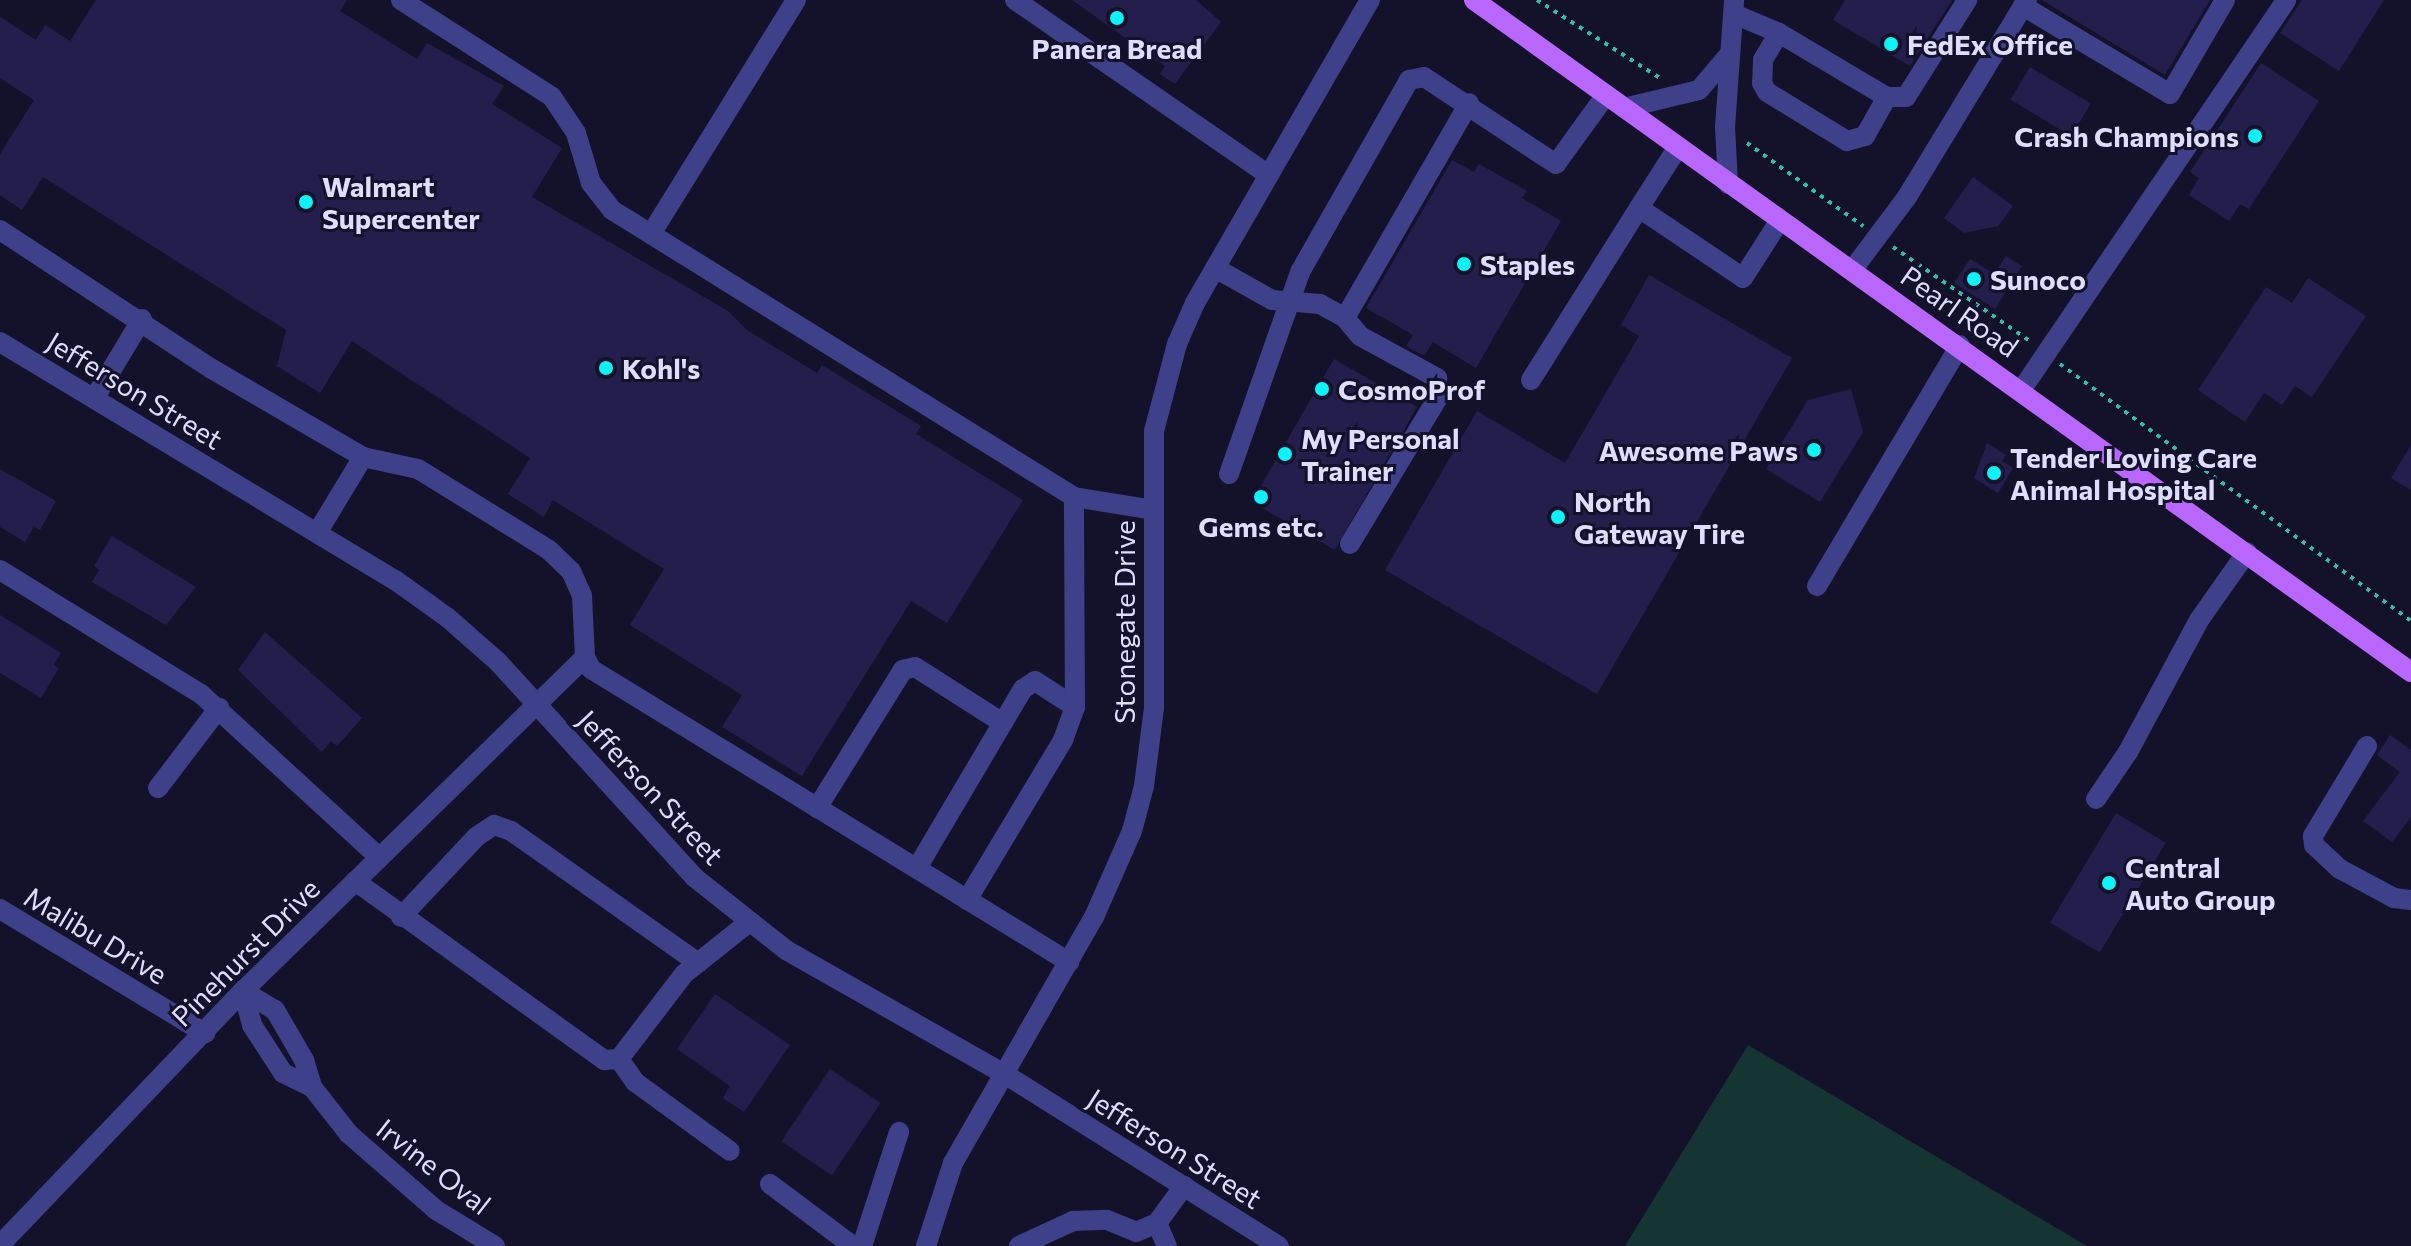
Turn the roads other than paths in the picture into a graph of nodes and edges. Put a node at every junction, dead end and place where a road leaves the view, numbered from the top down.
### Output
1 (401, 0) edge
2 (796, 0) edge
3 (1015, 0) edge
4 (1370, 0) edge
5 (1474, 0) edge
6 (1967, 0) edge
7 (2225, 0) edge
8 (2286, 0) edge
9 (2025, 3) edge
10 (1734, 7) edge
11 (1779, 33) junction
12 (1728, 56) junction
13 (1606, 95) junction
14 (1887, 97) junction
15 (1469, 103) junction
16 (1624, 108) junction
17 (1678, 147) junction
18 (1269, 175) junction
19 (1728, 184) junction
20 (1639, 208) junction
21 (1780, 220) junction
22 (0, 230) edge
23 (651, 234) junction
24 (1215, 268) junction
25 (1853, 269) junction
26 (1291, 301) junction
27 (1345, 318) junction
28 (142, 319) junction
29 (0, 342) edge
30 (1960, 345) junction
31 (1531, 380) dead end
32 (2022, 389) junction
33 (95, 397) junction
34 (363, 457) junction
35 (1229, 474) dead end
36 (1074, 497) junction
37 (1153, 510) junction
38 (317, 533) junction
39 (1350, 544) dead end
40 (2247, 552) junction
41 (0, 570) edge
42 (1817, 586) dead end
43 (585, 657) junction
44 (2408, 664) edge
45 (535, 703) junction
46 (1075, 707) junction
47 (219, 708) junction
48 (1003, 723) junction
49 (2367, 746) dead end
50 (158, 788) dead end
51 (2096, 799) dead end
52 (817, 808) junction
53 (379, 857) junction
54 (917, 868) junction
55 (355, 881) junction
56 (967, 900) junction
57 (2411, 900) edge
58 (0, 909) edge
59 (401, 917) junction
60 (748, 923) junction
61 (1069, 962) junction
62 (698, 963) junction
63 (243, 991) junction
64 (205, 1033) junction
65 (619, 1059) junction
66 (1006, 1075) junction
67 (899, 1132) dead end
68 (730, 1151) dead end
69 (770, 1184) dead end
70 (1184, 1186) junction
71 (1157, 1223) junction
72 (0, 1245) edge
73 (495, 1246) edge
74 (853, 1246) edge
75 (862, 1246) edge
76 (926, 1246) edge
77 (1019, 1246) edge
78 (1167, 1246) edge
79 (1279, 1246) edge

1 - 23 street
2 - 23 street
3 - 18 street
4 - 18 street, Stonegate Drive
5 - 13 main road, Pearl Road
6 - 14 street
7 - 9 street
8 - 32 street
9 - 25 street
10 - 11 street
10 - 12 street
11 - 14 street
11 - 14 street
12 - 16 street
12 - 19 street
13 - 15 street
13 - 16 main road, Pearl Road
15 - 26 street
15 - 27 street
16 - 17 main road, Pearl Road
17 - 19 main road, Pearl Road
17 - 20 street
18 - 24 street, Stonegate Drive
19 - 21 main road, Pearl Road
20 - 21 street
20 - 31 street
21 - 25 main road, Pearl Road
22 - 28 street
23 - 36 street
24 - 26 street
24 - 37 street, Stonegate Drive
25 - 30 main road, Pearl Road
26 - 27 street
26 - 35 street
27 - 39 street
28 - 33 street
28 - 34 street
29 - 33 street, Jefferson Street
30 - 32 main road, Pearl Road
30 - 42 street
32 - 40 main road, Pearl Road
33 - 38 street, Jefferson Street
34 - 38 street
34 - 43 street
36 - 37 street
36 - 46 street
37 - 61 street, Stonegate Drive
38 - 45 street, Jefferson Street
40 - 44 main road, Pearl Road
40 - 51 street
41 - 47 street
43 - 45 street, Pinehurst Drive
43 - 52 street
45 - 53 street, Pinehurst Drive
45 - 60 street, Jefferson Street
46 - 48 street
46 - 56 street
47 - 50 street
47 - 53 street
48 - 52 street
48 - 54 street
49 - 57 street
52 - 54 street
53 - 55 street, Pinehurst Drive
54 - 56 street
55 - 59 street
55 - 63 street, Pinehurst Drive
56 - 61 street
58 - 64 street, Malibu Drive
59 - 62 street
59 - 65 street
60 - 62 street
60 - 66 street, Jefferson Street
61 - 66 street, Stonegate Drive
62 - 65 street
63 - 64 street, Pinehurst Drive
63 - 73 street, Irvine Oval
64 - 72 street, Pinehurst Drive
65 - 68 street
66 - 70 street, Jefferson Street
66 - 76 street, Stonegate Drive
67 - 75 street
69 - 74 street
70 - 71 street
70 - 79 street, Jefferson Street
71 - 77 street
71 - 78 street

